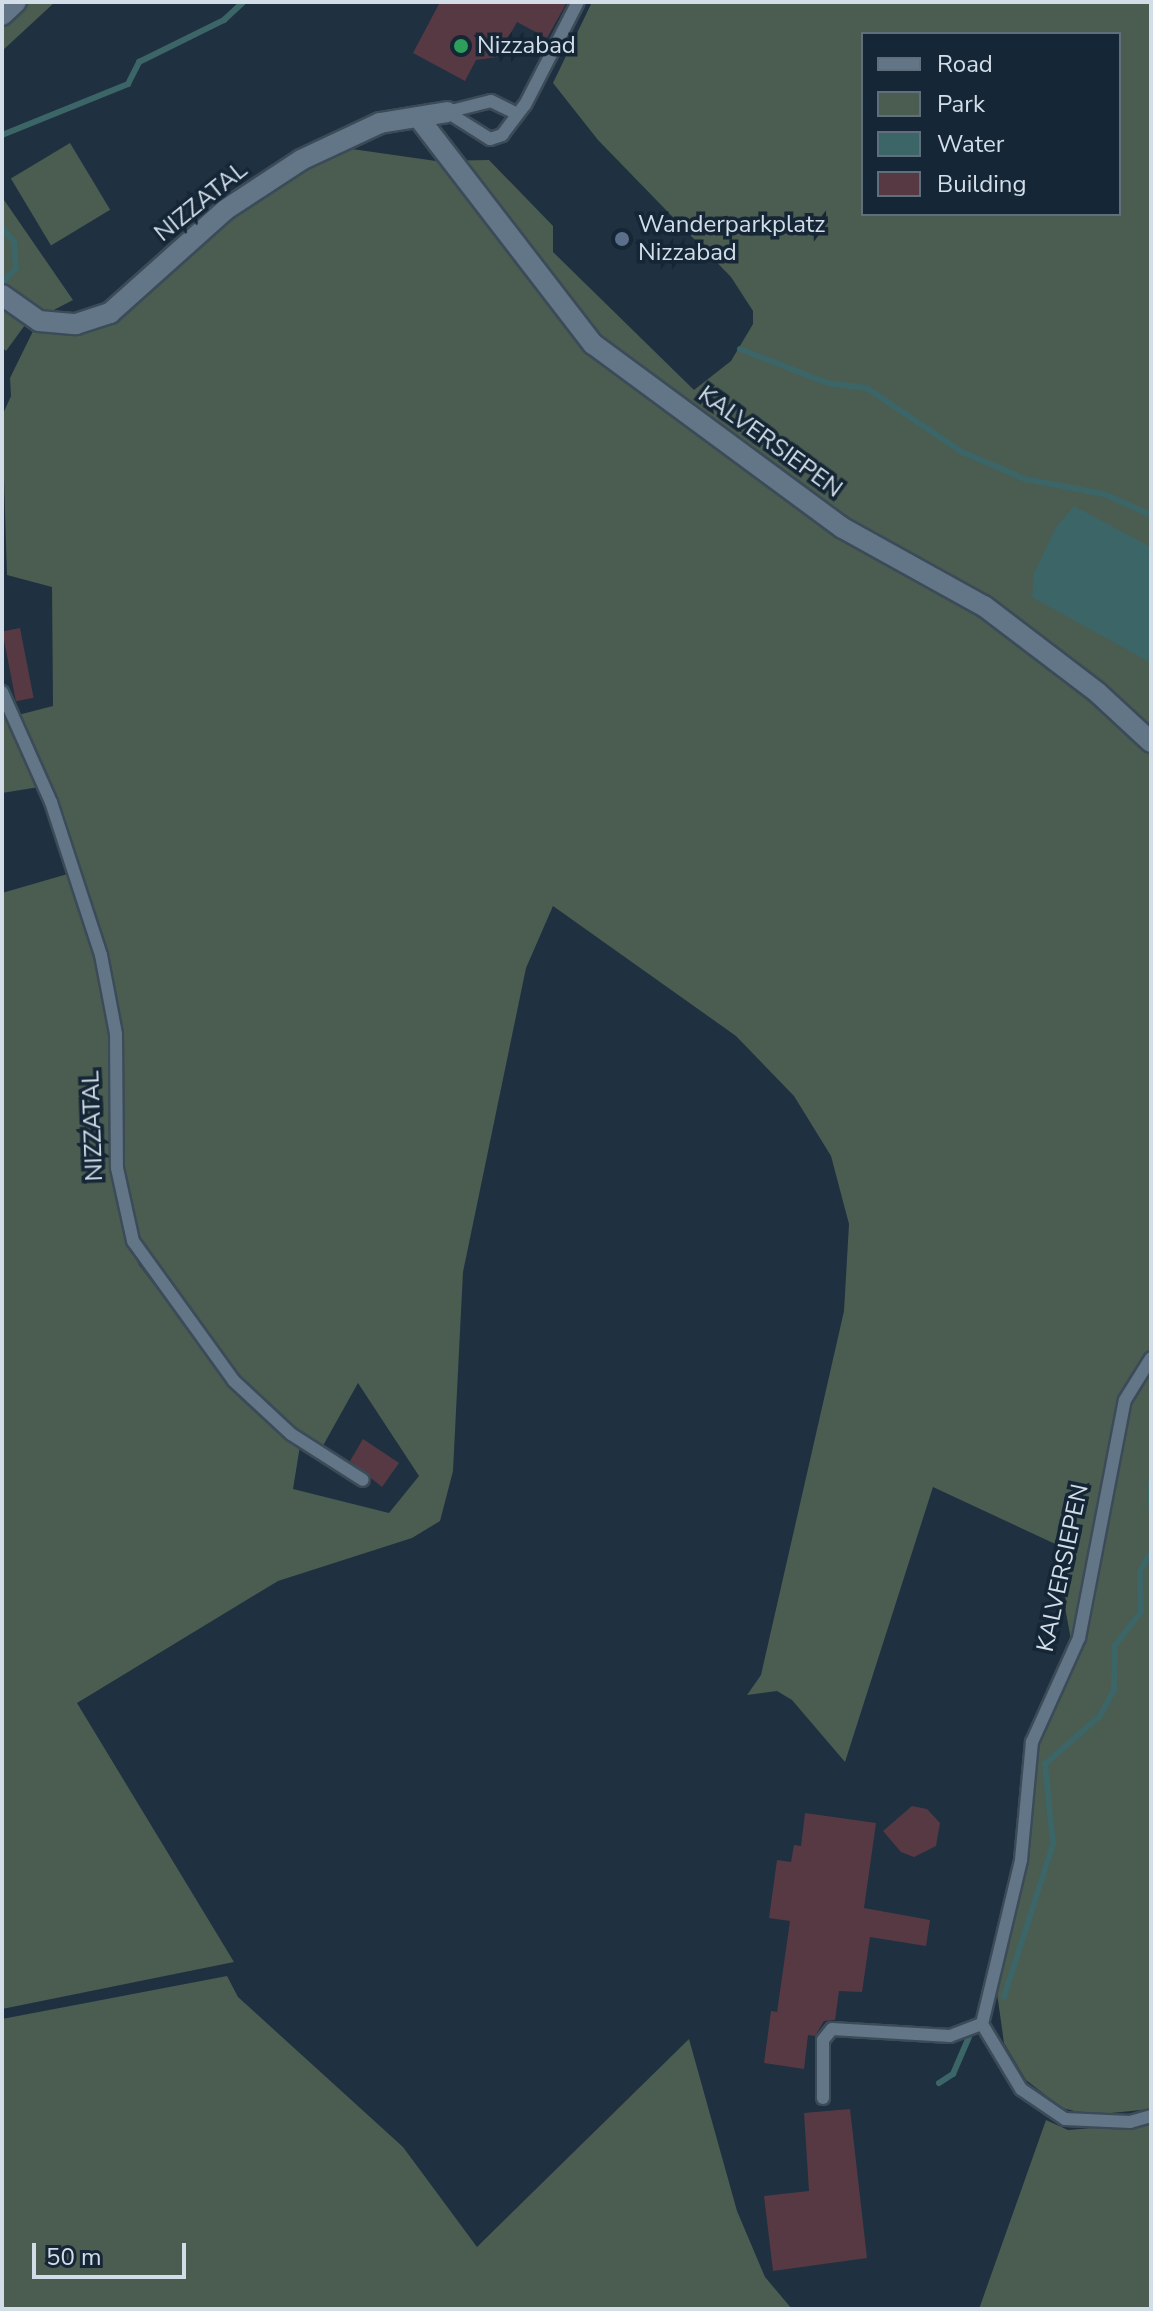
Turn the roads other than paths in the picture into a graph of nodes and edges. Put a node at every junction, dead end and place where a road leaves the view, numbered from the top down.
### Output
1 (16, 2) edge
2 (578, 2) edge
3 (2, 15) edge
4 (447, 112) junction
5 (516, 113) junction
6 (418, 117) junction
7 (7, 299) edge
8 (2, 692) edge
9 (1151, 742) edge
10 (1151, 1358) edge
11 (363, 1480) dead end
12 (982, 2024) junction
13 (823, 2098) dead end
14 (1151, 2116) edge

1 - 3 street
2 - 5 lane
4 - 5 lane
4 - 5 lane
4 - 6 street, NIZZATAL
6 - 7 street, NIZZATAL
6 - 9 street, KALVERSIEPEN
8 - 11 lane, NIZZATAL
10 - 12 lane, KALVERSIEPEN
12 - 13 lane
12 - 14 lane

